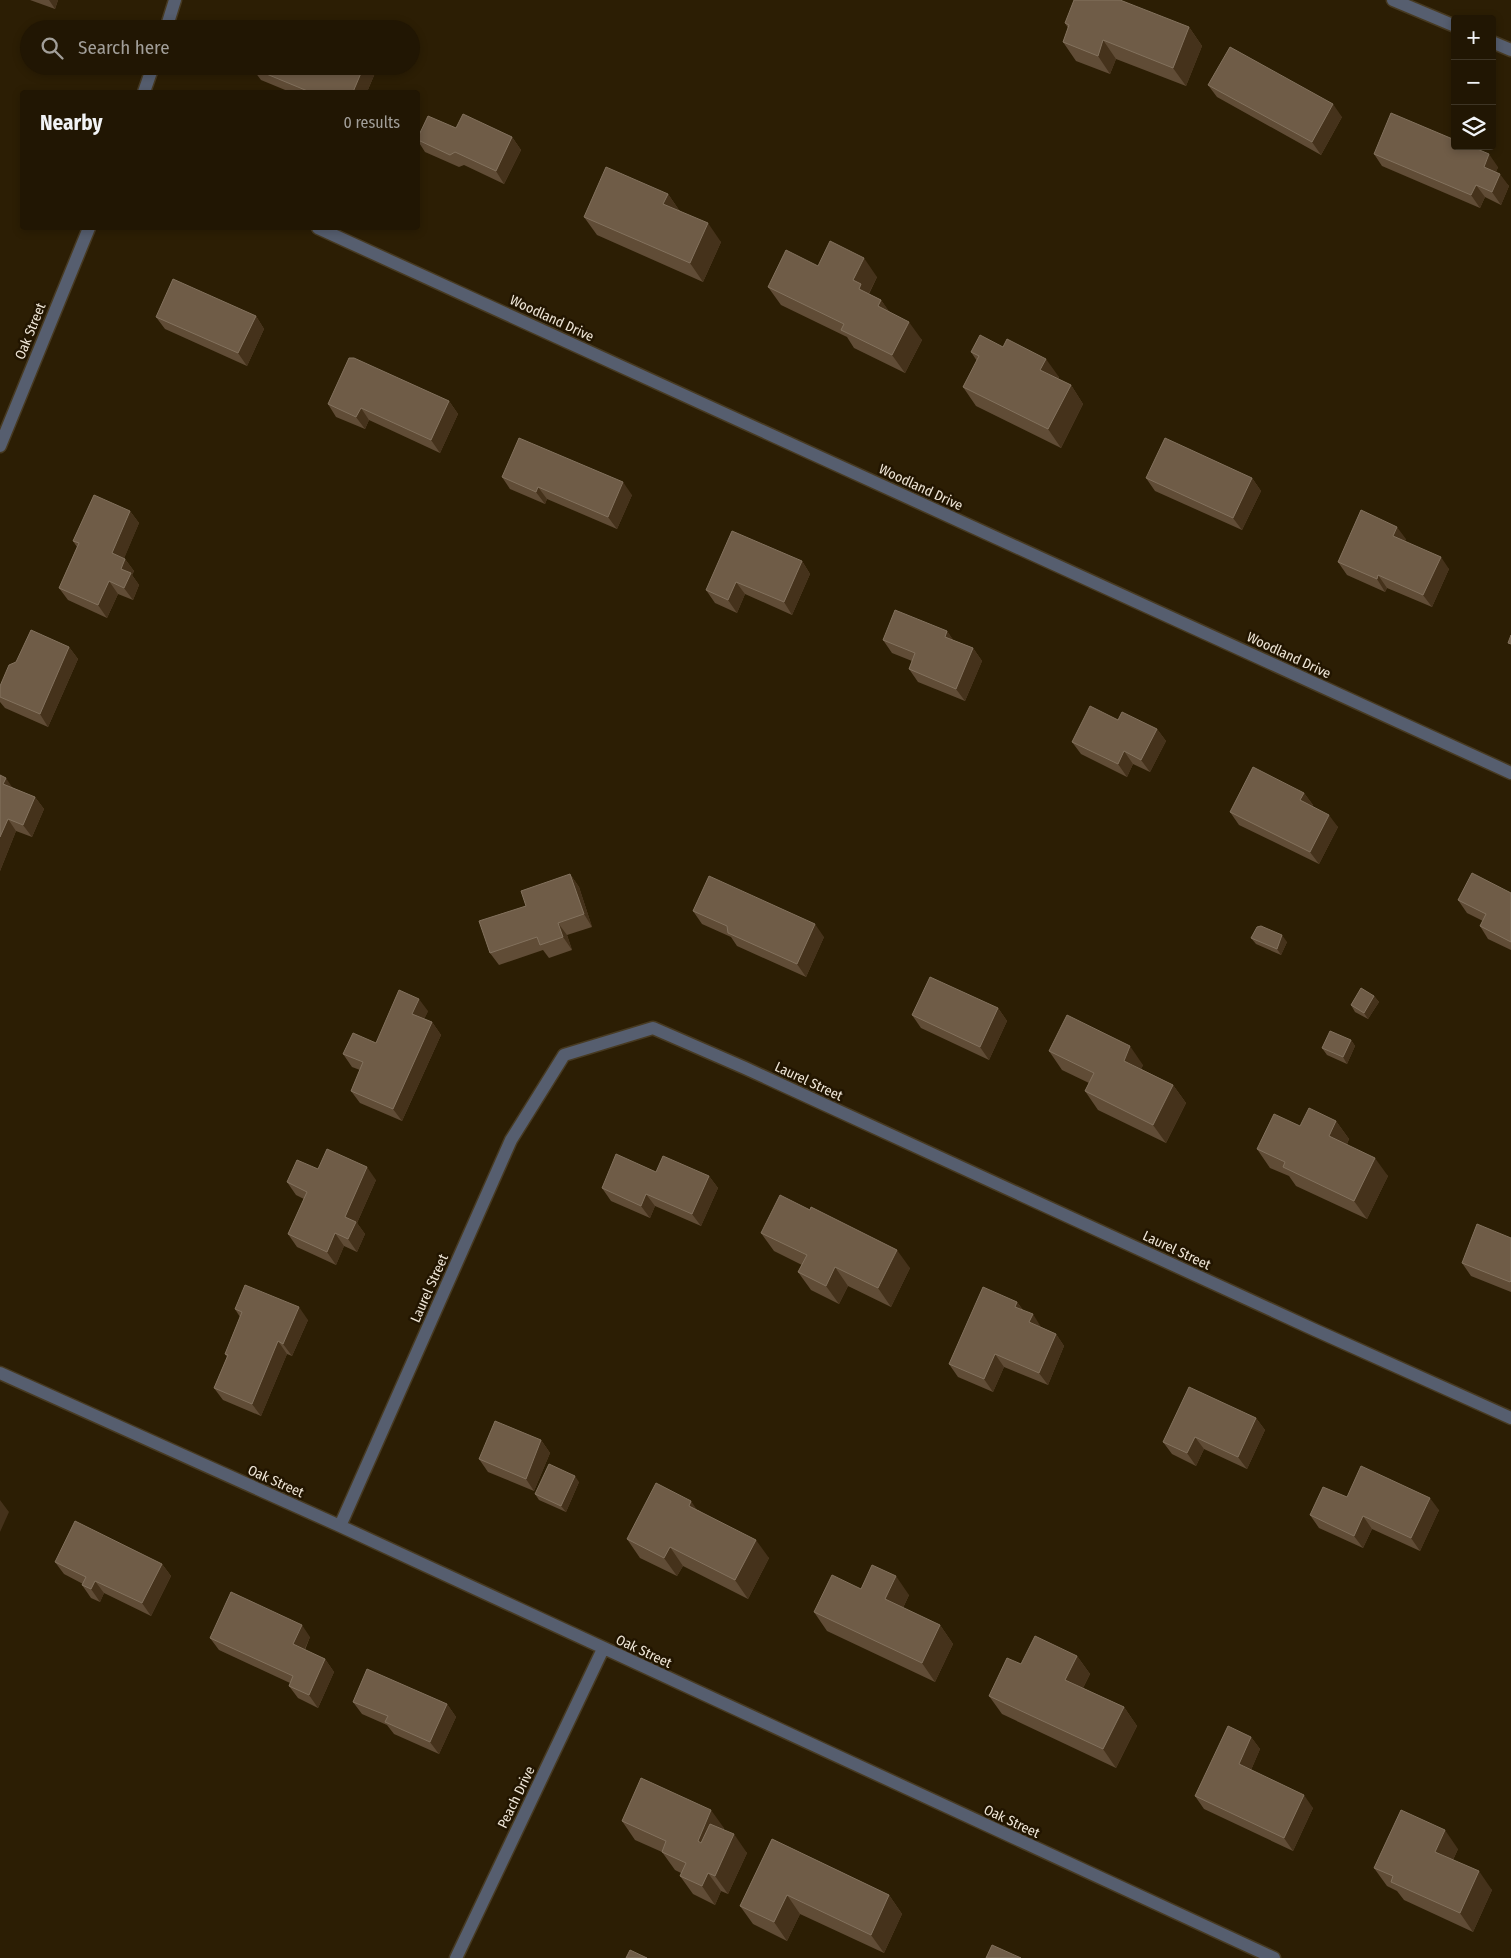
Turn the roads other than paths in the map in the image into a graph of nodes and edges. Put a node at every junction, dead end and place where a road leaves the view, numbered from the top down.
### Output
1 (175, 0) edge
2 (1393, 0) edge
3 (169, 20) edge
4 (1451, 24) edge
5 (1496, 44) edge
6 (1511, 50) edge
7 (150, 75) edge
8 (145, 90) edge
9 (88, 230) edge
10 (322, 230) edge
11 (0, 446) edge
12 (1511, 773) edge
13 (0, 1373) edge
14 (1511, 1418) edge
15 (340, 1526) junction
16 (603, 1649) junction
17 (456, 1958) edge
18 (1274, 1958) edge

1 - 3 street
2 - 4 street
5 - 6 street
7 - 8 street
9 - 11 street, Oak Street
10 - 12 street, Woodland Drive
13 - 15 street, Oak Street
14 - 15 street, Laurel Street
15 - 16 street, Oak Street
16 - 17 street, Peach Drive
16 - 18 street, Oak Street

